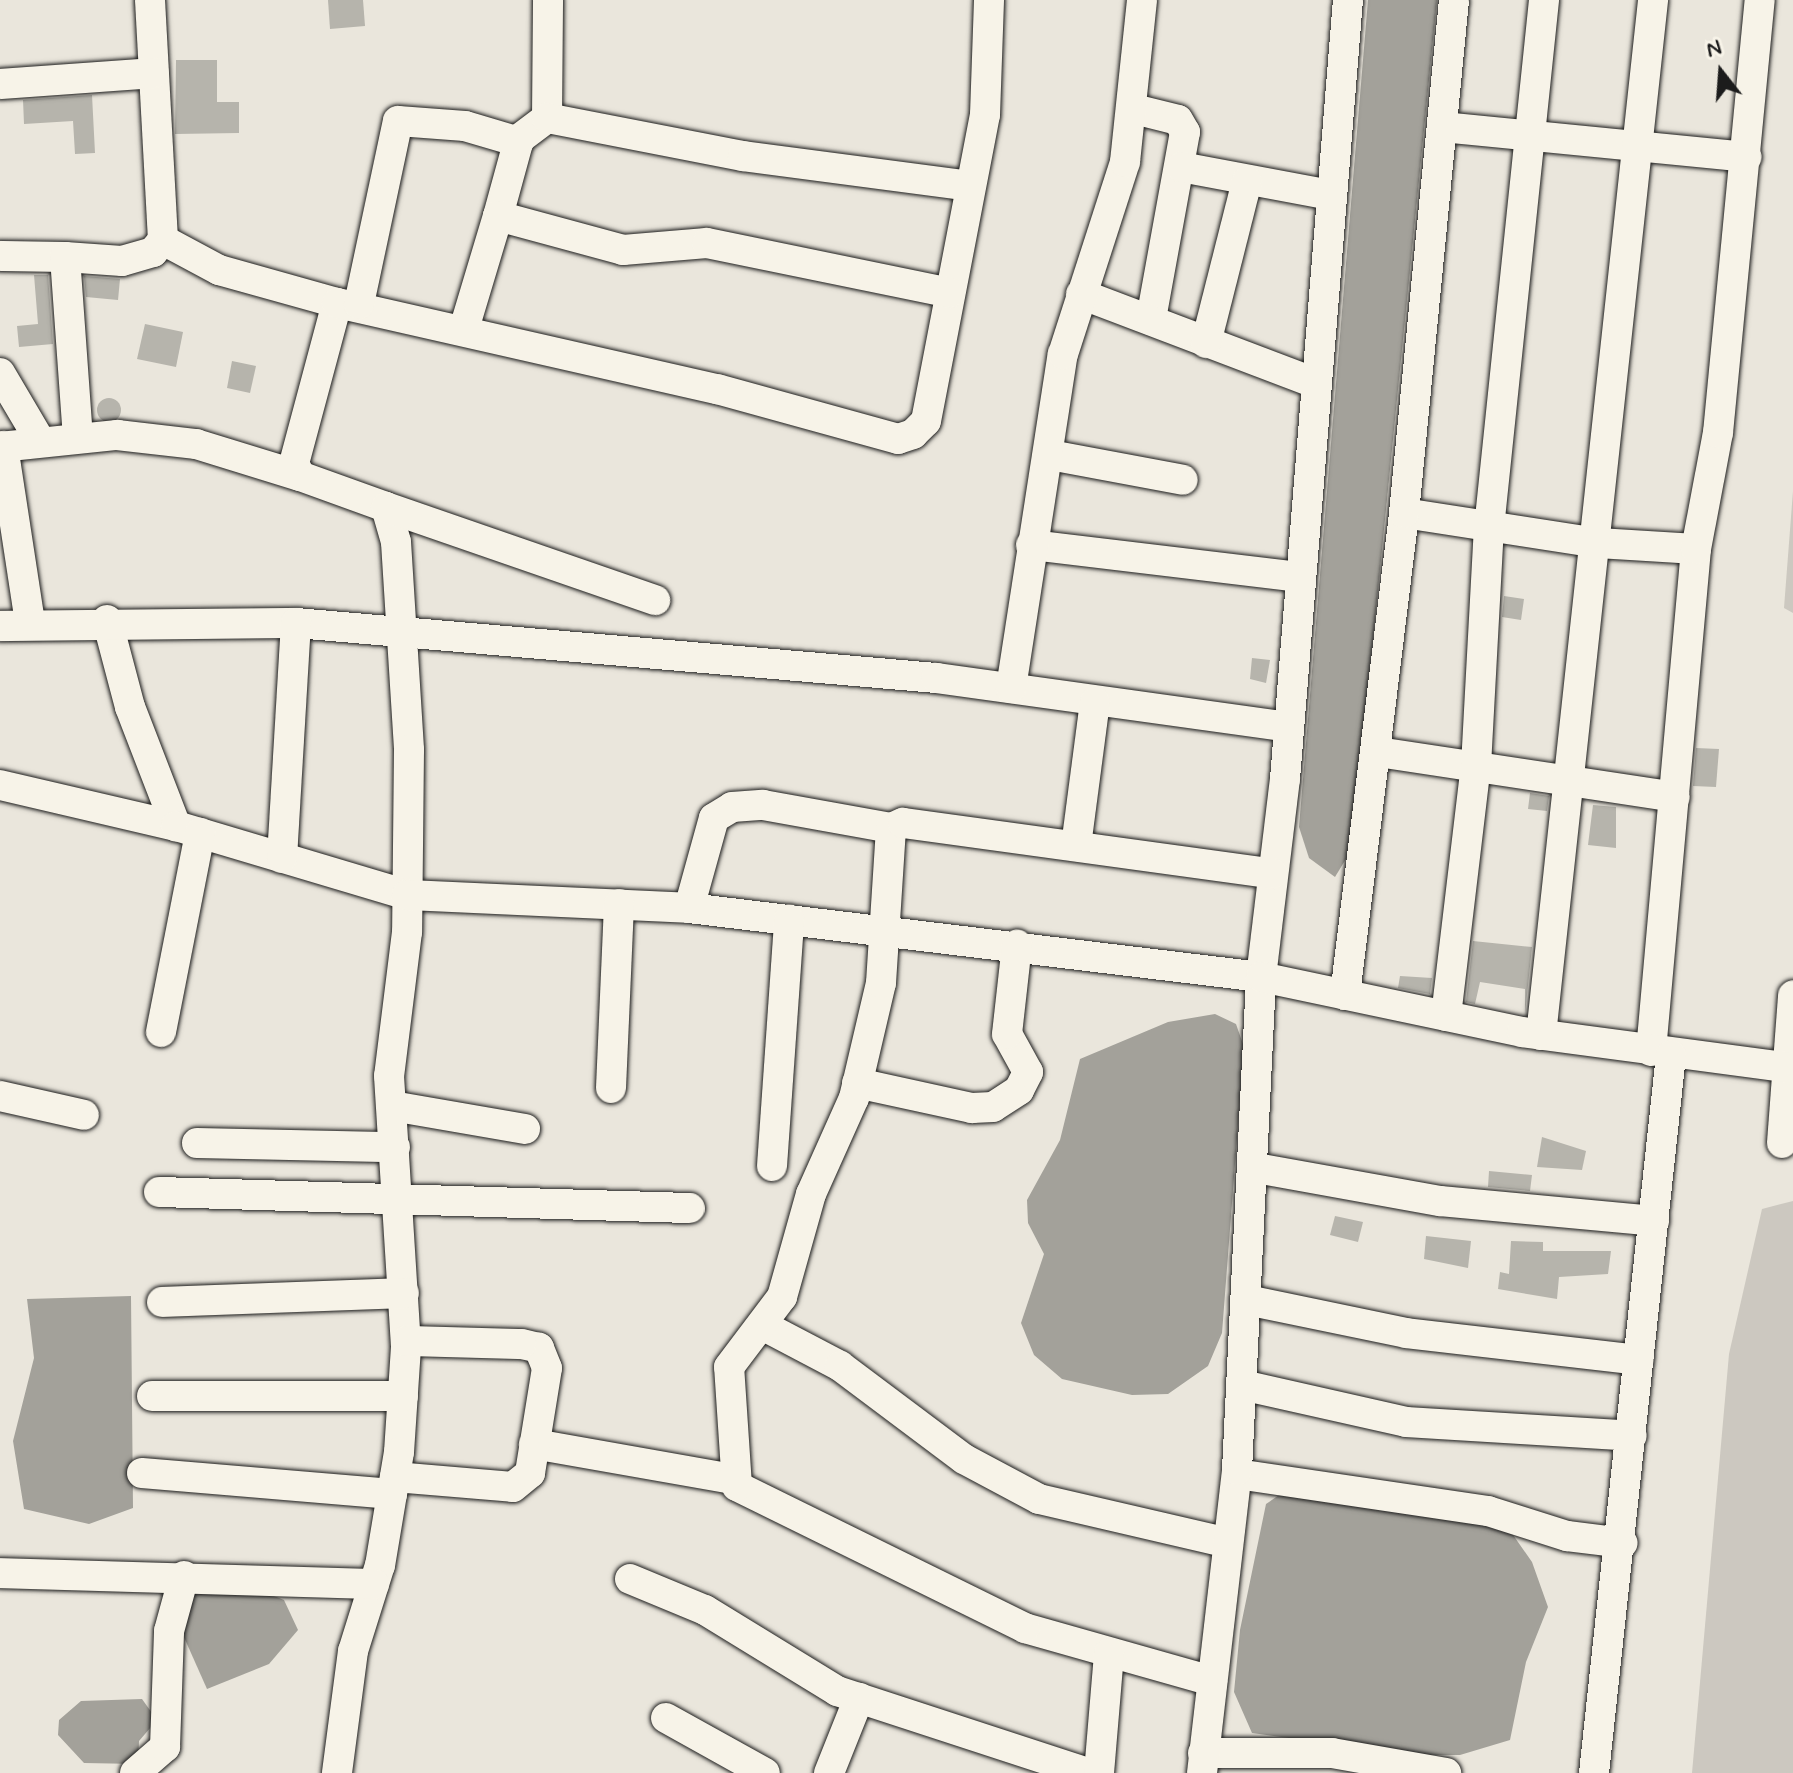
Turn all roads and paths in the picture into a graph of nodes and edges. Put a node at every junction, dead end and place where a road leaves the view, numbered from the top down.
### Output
1 (150, 0) edge
2 (548, 0) edge
3 (989, 0) edge
4 (1142, 0) edge
5 (1348, 0) edge
6 (1454, 0) edge
7 (1544, 0) edge
8 (1653, 0) edge
9 (1760, 0) edge
10 (154, 73) junction
11 (0, 84) edge
12 (1134, 109) junction
13 (547, 118) junction
14 (1442, 127) junction
15 (1526, 132) junction
16 (519, 142) junction
17 (1633, 146) junction
18 (1747, 157) junction
19 (1181, 167) junction
20 (1247, 181) junction
21 (970, 186) junction
22 (1330, 195) junction
23 (498, 216) junction
24 (163, 240) junction
25 (0, 256) edge
26 (65, 257) junction
27 (950, 293) junction
28 (1081, 294) junction
29 (348, 304) junction
30 (1151, 320) junction
31 (464, 329) junction
32 (1206, 343) junction
33 (0, 373) edge
34 (1315, 383) junction
35 (78, 437) junction
36 (39, 439) junction
37 (1, 446) edge
38 (1050, 455) junction
39 (300, 476) junction
40 (1183, 480) dead end
41 (386, 507) junction
42 (1404, 513) junction
43 (1489, 528) junction
44 (1598, 543) junction
45 (1031, 545) junction
46 (1696, 549) junction
47 (1300, 577) junction
48 (655, 600) dead end
49 (107, 620) junction
50 (30, 623) junction
51 (296, 623) junction
52 (0, 626) edge
53 (402, 633) junction
54 (1011, 688) junction
55 (1095, 702) junction
56 (1289, 727) junction
57 (1378, 752) junction
58 (1476, 766) junction
59 (1570, 782) junction
60 (0, 785) edge
61 (1675, 797) junction
62 (891, 828) junction
63 (188, 830) junction
64 (1076, 846) junction
65 (282, 858) junction
66 (1273, 874) junction
67 (407, 895) junction
68 (619, 904) junction
69 (689, 908) junction
70 (789, 920) junction
71 (881, 927) junction
72 (1017, 945) junction
73 (1261, 977) junction
74 (1345, 995) junction
75 (1793, 995) edge
76 (1446, 1016) junction
77 (161, 1032) dead end
78 (1541, 1035) junction
79 (1661, 1053) junction
80 (1790, 1067) edge
81 (857, 1083) junction
82 (611, 1088) dead end
83 (0, 1096) edge
84 (392, 1106) junction
85 (84, 1115) dead end
86 (525, 1129) dead end
87 (197, 1143) dead end
88 (1782, 1143) dead end
89 (395, 1147) junction
90 (772, 1166) dead end
91 (1256, 1168) junction
92 (159, 1192) dead end
93 (398, 1194) junction
94 (690, 1208) dead end
95 (1654, 1221) junction
96 (404, 1293) junction
97 (1247, 1300) junction
98 (162, 1302) dead end
99 (762, 1325) junction
100 (406, 1341) junction
101 (1638, 1360) junction
102 (1242, 1385) junction
103 (152, 1396) dead end
104 (403, 1396) junction
105 (1632, 1436) junction
106 (534, 1444) junction
107 (142, 1473) dead end
108 (1237, 1474) junction
109 (732, 1479) junction
110 (393, 1486) junction
111 (1228, 1543) junction
112 (1623, 1543) junction
113 (0, 1573) edge
114 (184, 1576) junction
115 (630, 1579) dead end
116 (374, 1584) junction
117 (1109, 1653) junction
118 (1212, 1681) junction
119 (859, 1698) junction
120 (666, 1718) dead end
121 (1203, 1763) edge
122 (135, 1773) edge
123 (337, 1773) edge
124 (765, 1773) edge
125 (829, 1773) edge
126 (1088, 1773) edge
127 (1099, 1773) edge
128 (1446, 1773) edge
129 (1594, 1773) edge

1 - 10 street
2 - 13 street
3 - 21 street
4 - 12 street
5 - 22 street
6 - 14 street
7 - 15 street
8 - 17 street
9 - 18 street
10 - 11 street
10 - 24 street
12 - 19 street
12 - 28 street
13 - 16 street
13 - 21 street
14 - 15 street
14 - 42 street
15 - 17 street
15 - 43 street
16 - 23 street
16 - 29 street
17 - 18 street
17 - 44 street
18 - 46 street
19 - 20 street
19 - 30 street
20 - 22 street
20 - 32 street
21 - 27 street
22 - 34 street
23 - 27 street
23 - 31 street
24 - 26 street
24 - 29 street
25 - 26 street
26 - 35 street
27 - 31 street
28 - 30 street
28 - 38 street
29 - 31 street
29 - 39 street
30 - 32 street
32 - 34 street
33 - 36 street
34 - 47 street
35 - 36 street
35 - 39 street
36 - 37 street
37 - 50 street
38 - 40 street
38 - 45 street
39 - 41 street
41 - 48 street
41 - 53 street
42 - 43 street
42 - 57 street
43 - 44 street
43 - 58 street
44 - 46 street
44 - 59 street
45 - 47 street
45 - 54 street
46 - 61 street
47 - 56 street
49 - 50 street
49 - 51 street
49 - 63 street
50 - 52 street
51 - 53 street
51 - 65 street
53 - 54 street
53 - 67 street
54 - 55 street
55 - 56 street
55 - 64 street
56 - 66 street
57 - 58 street
57 - 74 street
58 - 59 street
58 - 76 street
59 - 61 street
59 - 78 street
60 - 63 street
61 - 79 street
62 - 64 street
62 - 69 street
62 - 71 street
63 - 65 street
63 - 77 street
64 - 66 street
65 - 67 street
66 - 73 street
67 - 68 street
67 - 84 street
68 - 69 street
68 - 82 street
69 - 70 street
70 - 71 street
70 - 90 street
71 - 72 street
71 - 81 street
72 - 73 street
72 - 81 street
73 - 74 street
73 - 91 street
74 - 76 street
75 - 80 street
76 - 78 street
78 - 79 street
79 - 80 street
79 - 95 street
80 - 88 street
81 - 99 street
83 - 85 street
84 - 86 street
84 - 89 street
87 - 89 street
89 - 93 street
91 - 95 street
91 - 97 street
92 - 93 street
93 - 94 street
93 - 96 street
95 - 101 street
96 - 98 street
96 - 100 street
97 - 101 street
97 - 102 street
99 - 109 street
99 - 111 street
100 - 104 street
100 - 106 street
101 - 105 street
102 - 105 street
102 - 108 street
103 - 104 street
104 - 110 street
105 - 112 street
106 - 109 street
106 - 110 street
107 - 110 street
108 - 111 street
108 - 112 street
109 - 117 street
110 - 116 street
111 - 118 street
112 - 129 street
113 - 114 street
114 - 116 street
114 - 122 street
115 - 119 street
116 - 123 street
117 - 118 street
117 - 127 street
118 - 121 street
119 - 125 street
119 - 126 street
120 - 124 street
121 - 128 street

